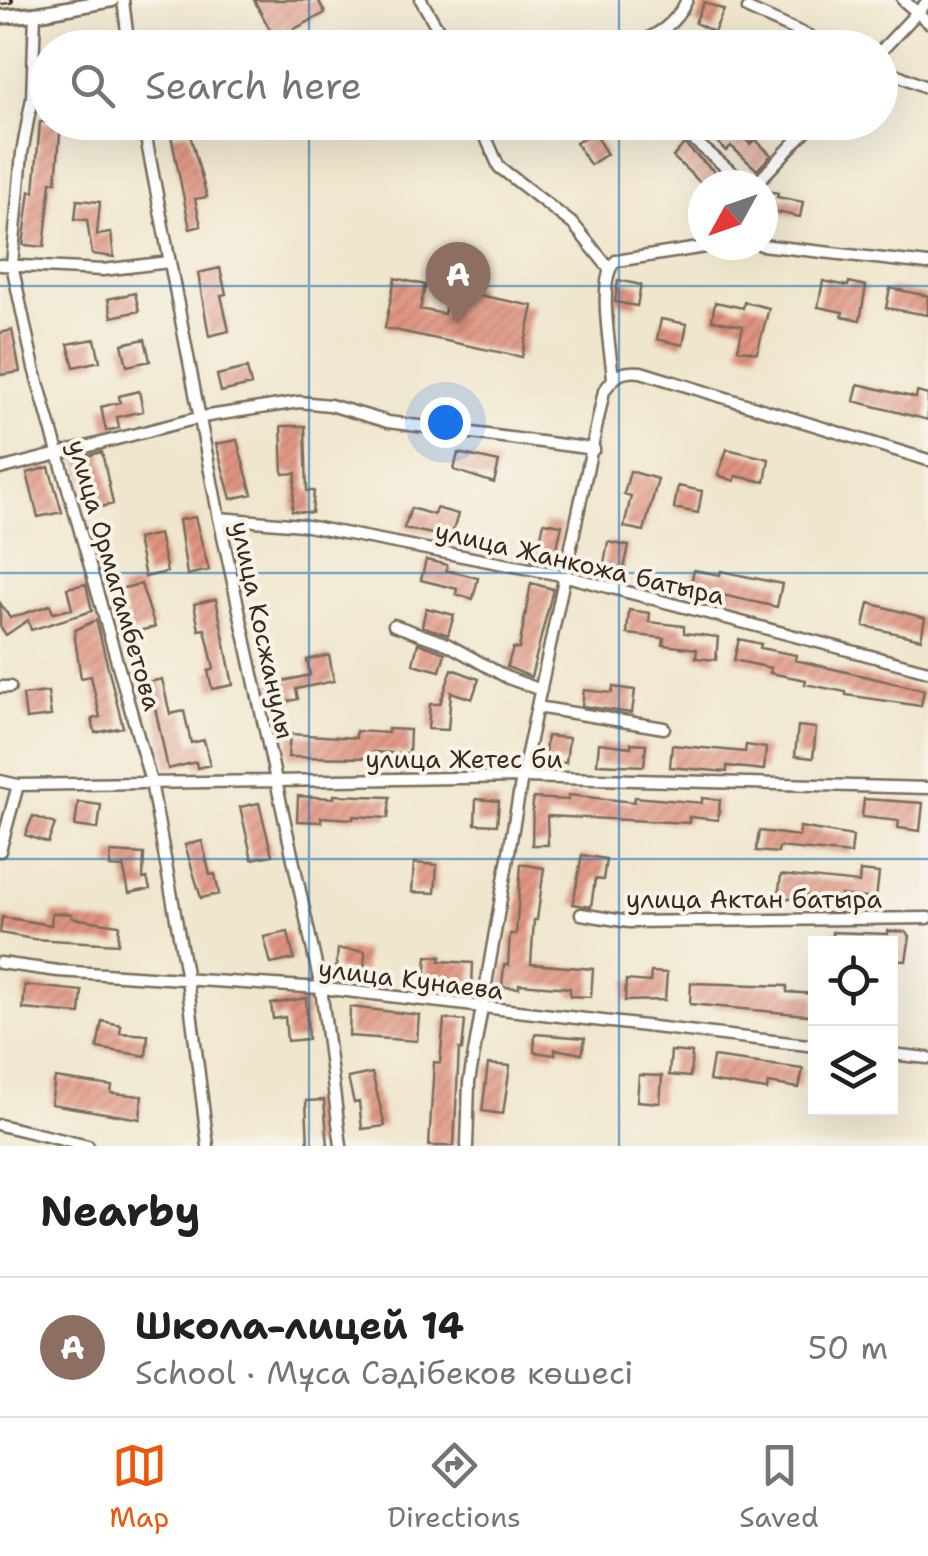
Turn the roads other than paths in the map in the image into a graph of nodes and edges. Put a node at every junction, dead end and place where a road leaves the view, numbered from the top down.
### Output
1 (112, 0) edge
2 (123, 0) edge
3 (421, 0) edge
4 (687, 0) edge
5 (903, 0) edge
6 (928, 1) edge
7 (748, 9) dead end
8 (918, 11) junction
9 (35, 14) junction
10 (0, 17) edge
11 (928, 22) edge
12 (34, 30) edge
13 (127, 30) edge
14 (438, 30) edge
15 (665, 30) edge
16 (795, 30) edge
17 (898, 33) edge
18 (898, 75) edge
19 (928, 88) edge
20 (30, 109) edge
21 (146, 140) edge
22 (488, 140) edge
23 (695, 140) edge
24 (796, 140) edge
25 (732, 170) edge
26 (766, 170) edge
27 (778, 247) edge
28 (688, 250) edge
29 (169, 262) junction
30 (928, 264) edge
31 (6, 265) edge
32 (608, 267) junction
33 (614, 378) junction
34 (202, 417) junction
35 (594, 449) junction
36 (60, 452) junction
37 (928, 460) edge
38 (0, 469) edge
39 (218, 518) junction
40 (566, 576) junction
41 (394, 625) dead end
42 (928, 671) edge
43 (541, 690) junction
44 (537, 707) junction
45 (664, 728) dead end
46 (522, 778) junction
47 (275, 780) junction
48 (0, 781) edge
49 (151, 782) junction
50 (18, 785) junction
51 (928, 788) edge
52 (0, 851) edge
53 (581, 914) dead end
54 (928, 918) edge
55 (0, 963) edge
56 (188, 979) junction
57 (321, 988) junction
58 (480, 1008) junction
59 (808, 1045) edge
60 (898, 1055) edge
61 (928, 1058) edge
62 (0, 1125) edge
63 (88, 1146) edge
64 (208, 1146) edge
65 (342, 1146) edge
66 (467, 1146) edge

1 - 9 street
2 - 13 street
3 - 14 street
4 - 15 street
5 - 8 street
6 - 8 street
7 - 16 street
8 - 11 street
8 - 17 street
9 - 10 street
9 - 12 street, улица Ормагамбетова
18 - 19 street
20 - 31 street, улица Ормагамбетова
21 - 29 street, улица Косжанулы
22 - 32 street
23 - 25 street
24 - 26 street
27 - 30 street
28 - 32 street
29 - 31 street
29 - 34 street, улица Косжанулы
31 - 36 street, улица Ормагамбетова
32 - 33 street
33 - 35 street
33 - 37 street
34 - 35 street
34 - 36 street
34 - 39 street, улица Косжанулы
35 - 40 street
36 - 38 street
36 - 49 street, улица Ормагамбетова
39 - 40 street, улица Жанкожа батыра
39 - 47 street, улица Косжанулы
40 - 42 street, улица Жанкожа батыра
40 - 43 street
41 - 43 street
43 - 44 street
44 - 45 street
44 - 46 street
46 - 47 street, улица Жетес би
46 - 51 street, улица Жетес би
46 - 58 street
47 - 49 street, улица Жетес би
47 - 57 street, улица Косжанулы
48 - 50 street, улица Жетес би
49 - 50 street, улица Жетес би
49 - 56 street, улица Ормагамбетова
50 - 52 street
53 - 54 street, улица Актан батыра
55 - 56 street, улица Кунаева
56 - 57 street, улица Кунаева
56 - 64 street, улица Ормагамбетова
57 - 58 street, улица Кунаева
57 - 65 street, улица Косжанулы
58 - 59 street, улица Кунаева
58 - 66 street
60 - 61 street
62 - 63 street

